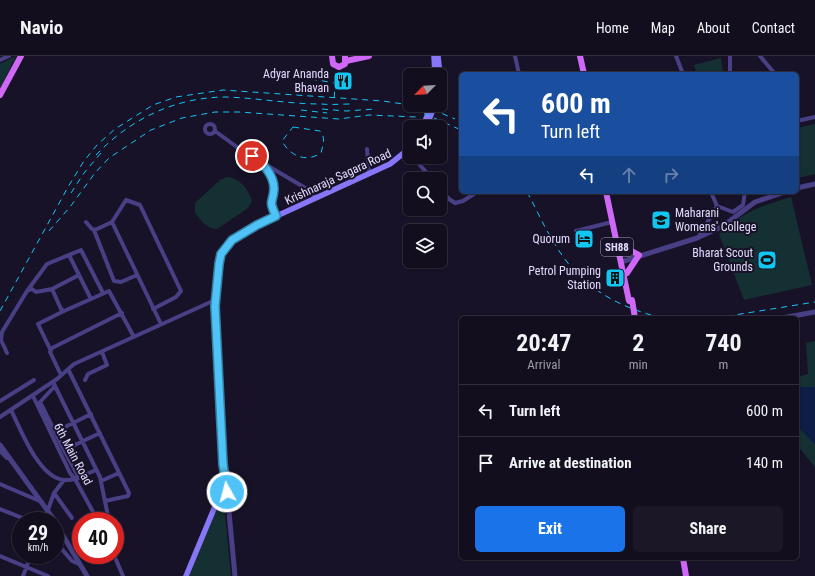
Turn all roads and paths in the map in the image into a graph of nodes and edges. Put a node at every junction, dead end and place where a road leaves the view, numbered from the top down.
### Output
1 (9, 56) edge
2 (21, 56) edge
3 (332, 56) edge
4 (355, 56) edge
5 (369, 56) edge
6 (434, 56) edge
7 (438, 56) edge
8 (515, 56) edge
9 (577, 56) edge
10 (580, 56) edge
11 (676, 56) edge
12 (730, 56) edge
13 (760, 56) edge
14 (346, 58) edge
15 (0, 60) edge
16 (435, 68) edge
17 (439, 68) edge
18 (519, 72) edge
19 (581, 72) edge
20 (584, 72) edge
21 (682, 72) edge
22 (730, 72) edge
23 (773, 72) edge
24 (0, 95) edge
25 (815, 117) edge
26 (799, 121) edge
27 (215, 132) dead end
28 (367, 149) dead end
29 (403, 154) edge
30 (403, 158) edge
31 (263, 163) junction
32 (419, 164) edge
33 (426, 172) edge
34 (369, 173) junction
35 (815, 184) edge
36 (799, 188) edge
37 (308, 191) junction
38 (474, 194) edge
39 (606, 194) edge
40 (609, 194) edge
41 (712, 194) edge
42 (744, 194) edge
43 (779, 194) edge
44 (447, 197) edge
45 (316, 199) junction
46 (310, 202) junction
47 (717, 206) junction
48 (740, 210) junction
49 (276, 216) junction
50 (86, 222) dead end
51 (112, 222) junction
52 (612, 222) junction
53 (252, 228) junction
54 (94, 230) junction
55 (576, 231) dead end
56 (697, 238) junction
57 (621, 245) junction
58 (69, 255) junction
59 (639, 255) junction
60 (622, 261) junction
61 (627, 273) junction
62 (79, 275) junction
63 (137, 275) junction
64 (52, 289) junction
65 (27, 291) junction
66 (103, 293) junction
67 (91, 299) junction
68 (215, 300) junction
69 (630, 301) junction
70 (153, 309) junction
71 (64, 311) junction
72 (815, 312) edge
73 (122, 313) junction
74 (632, 316) edge
75 (635, 316) edge
76 (793, 316) edge
77 (161, 324) junction
78 (134, 337) junction
79 (50, 349) junction
80 (102, 352) junction
81 (7, 353) dead end
82 (68, 369) junction
83 (61, 375) junction
84 (34, 380) dead end
85 (85, 380) dead end
86 (54, 384) junction
87 (34, 395) junction
88 (0, 401) edge
89 (40, 402) junction
90 (11, 410) junction
91 (91, 414) junction
92 (0, 417) edge
93 (73, 423) junction
94 (55, 432) junction
95 (100, 433) junction
96 (82, 442) junction
97 (0, 445) edge
98 (64, 450) junction
99 (0, 451) edge
100 (15, 465) junction
101 (96, 470) junction
102 (119, 473) junction
103 (77, 478) junction
104 (64, 480) junction
105 (226, 480) junction
106 (101, 481) junction
107 (0, 484) edge
108 (54, 493) junction
109 (105, 501) junction
110 (42, 503) junction
111 (0, 509) edge
112 (48, 512) joint
113 (94, 512) edge
114 (107, 512) edge
115 (12, 514) edge
116 (72, 518) dead end
117 (64, 537) edge
118 (64, 551) edge
119 (72, 551) edge
120 (0, 556) edge
121 (72, 560) edge
122 (679, 560) edge
123 (683, 560) edge
124 (27, 564) edge
125 (79, 564) edge
126 (118, 564) edge
127 (26, 567) junction
128 (23, 576) edge
129 (48, 576) edge
130 (87, 576) edge
131 (123, 576) edge
132 (186, 576) edge
133 (235, 576) edge
134 (681, 576) edge
135 (686, 576) edge

1 - 15 street
2 - 24 main road
3 - 14 main road
4 - 14 main road
5 - 14 main road
6 - 16 main road
7 - 17 main road
8 - 18 street
9 - 19 main road
10 - 20 main road
11 - 21 street
12 - 22 street
13 - 23 street
25 - 26 street
27 - 31 street
28 - 34 street
29 - 34 main road, Krishnaraja Sagara Road
30 - 45 main road, Krishnaraja Sagara Road
31 - 37 street
31 - 49 street
32 - 33 street
34 - 45 main road, Krishnaraja Sagara Road
35 - 36 street
37 - 45 street
37 - 46 street
38 - 44 street
39 - 52 main road, SH88
40 - 57 main road
41 - 47 street
42 - 48 street
43 - 48 street
45 - 46 main road, Krishnaraja Sagara Road
46 - 49 main road, Krishnaraja Sagara Road
46 - 53 main road, Krishnaraja Sagara Road
47 - 48 street
47 - 56 street
48 - 56 street
49 - 53 main road, Krishnaraja Sagara Road
50 - 54 street
51 - 54 street
51 - 63 street
51 - 70 street
52 - 55 street
52 - 60 main road, SH88
53 - 68 main road, Krishnaraja Sagara Road
54 - 63 street
56 - 59 street
57 - 59 main road
57 - 60 main road
58 - 62 street
58 - 65 street
58 - 66 street
59 - 60 street
59 - 61 main road
60 - 61 main road
60 - 69 main road, SH88
61 - 69 main road
62 - 64 street
62 - 67 street
63 - 70 street
64 - 65 street
64 - 71 street
65 - 81 street
66 - 67 street
66 - 73 street
67 - 71 street
68 - 77 street
68 - 105 main road, Krishnaraja Sagara Road
69 - 74 main road, SH88
69 - 75 main road, bridge
70 - 77 street
71 - 79 street
72 - 76 street
73 - 78 street
73 - 79 street
77 - 78 street
78 - 80 street
79 - 83 street
80 - 82 street
80 - 85 street
82 - 83 street
82 - 91 street
83 - 86 street
84 - 88 street
86 - 87 street
86 - 89 street
86 - 93 street
87 - 89 street
87 - 90 street
87 - 103 street, 6th Main Road
89 - 94 street
90 - 92 street
90 - 104 street
91 - 93 street
91 - 95 street
93 - 94 street
93 - 96 street
94 - 98 street
95 - 96 street
95 - 102 street
96 - 98 street
96 - 101 street
97 - 100 street
98 - 103 street
99 - 100 street
100 - 110 street
101 - 103 street
101 - 106 street
102 - 106 street
102 - 109 street
103 - 104 street
103 - 113 street, 6th Main Road
104 - 108 street
105 - 132 main road
105 - 133 street
106 - 109 street
107 - 110 street
108 - 112 street
108 - 116 street
109 - 114 street
110 - 112 street
111 - 115 street
117 - 119 street
118 - 121 street
120 - 127 street
122 - 134 main road
123 - 135 main road
124 - 127 street
125 - 130 street
126 - 131 street
127 - 128 street
127 - 129 street

